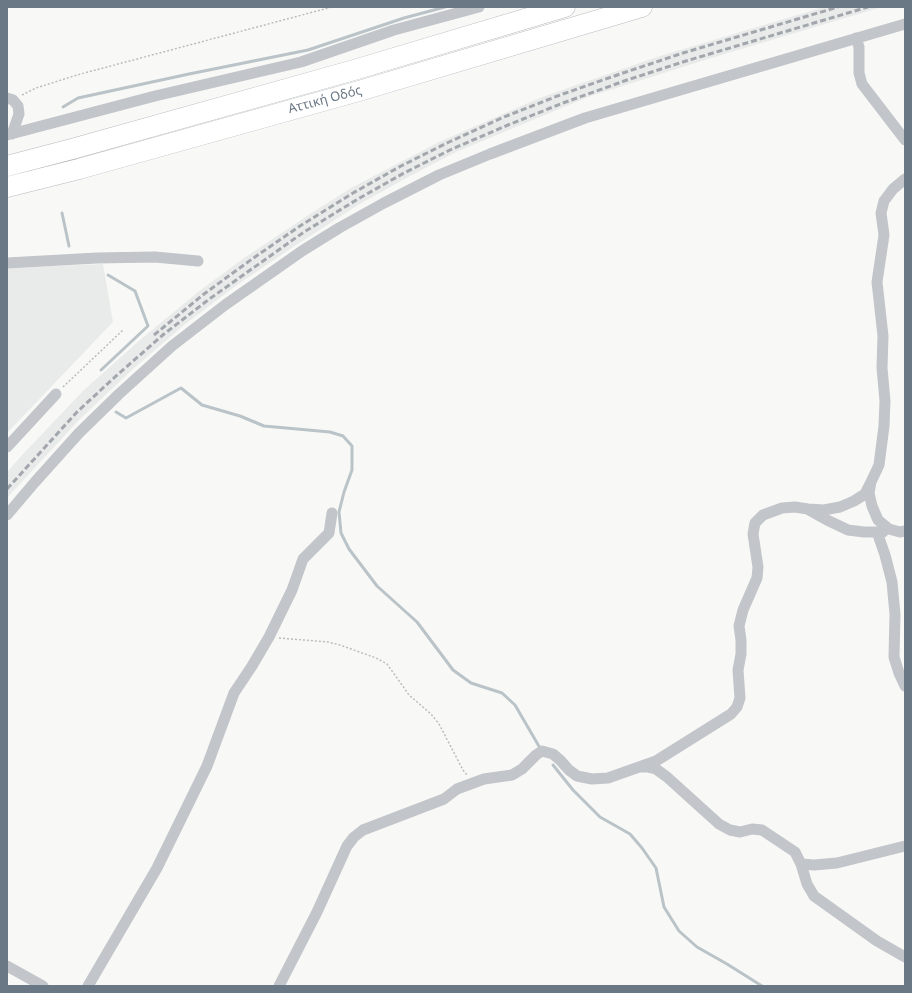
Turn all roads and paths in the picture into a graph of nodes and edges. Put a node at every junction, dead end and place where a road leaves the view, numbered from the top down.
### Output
1 (332, 7) edge
2 (479, 7) edge
3 (565, 7) edge
4 (642, 7) edge
5 (905, 24) edge
6 (856, 38) junction
7 (10, 99) edge
8 (10, 134) edge
9 (905, 140) edge
10 (7, 166) edge
11 (905, 179) edge
12 (7, 187) edge
13 (198, 261) dead end
14 (7, 263) edge
15 (123, 330) dead end
16 (56, 394) joint
17 (7, 447) edge
18 (871, 482) junction
19 (808, 509) junction
20 (332, 513) dead end
21 (7, 516) edge
22 (903, 531) edge
23 (876, 532) junction
24 (269, 637) junction
25 (905, 686) edge
26 (671, 751) junction
27 (638, 768) junction
28 (667, 777) junction
29 (478, 782) junction
30 (905, 846) edge
31 (801, 864) junction
32 (905, 957) edge
33 (7, 966) edge
34 (43, 986) edge
35 (88, 986) edge
36 (279, 986) edge

1 - 7 path
2 - 8 street
3 - 10 highway, Αττική Οδός
4 - 12 highway, Αττική Οδός
5 - 6 street
6 - 9 street
6 - 21 street
7 - 8 street
11 - 18 street
13 - 14 street
15 - 16 path
16 - 17 street
18 - 19 street
18 - 22 street
19 - 23 street
19 - 26 street
20 - 24 street
22 - 23 street
23 - 25 street
24 - 29 path
24 - 35 street
26 - 27 street
26 - 28 street
27 - 28 street
27 - 29 street
28 - 31 street
29 - 36 street
30 - 31 street
31 - 32 street
33 - 34 street

